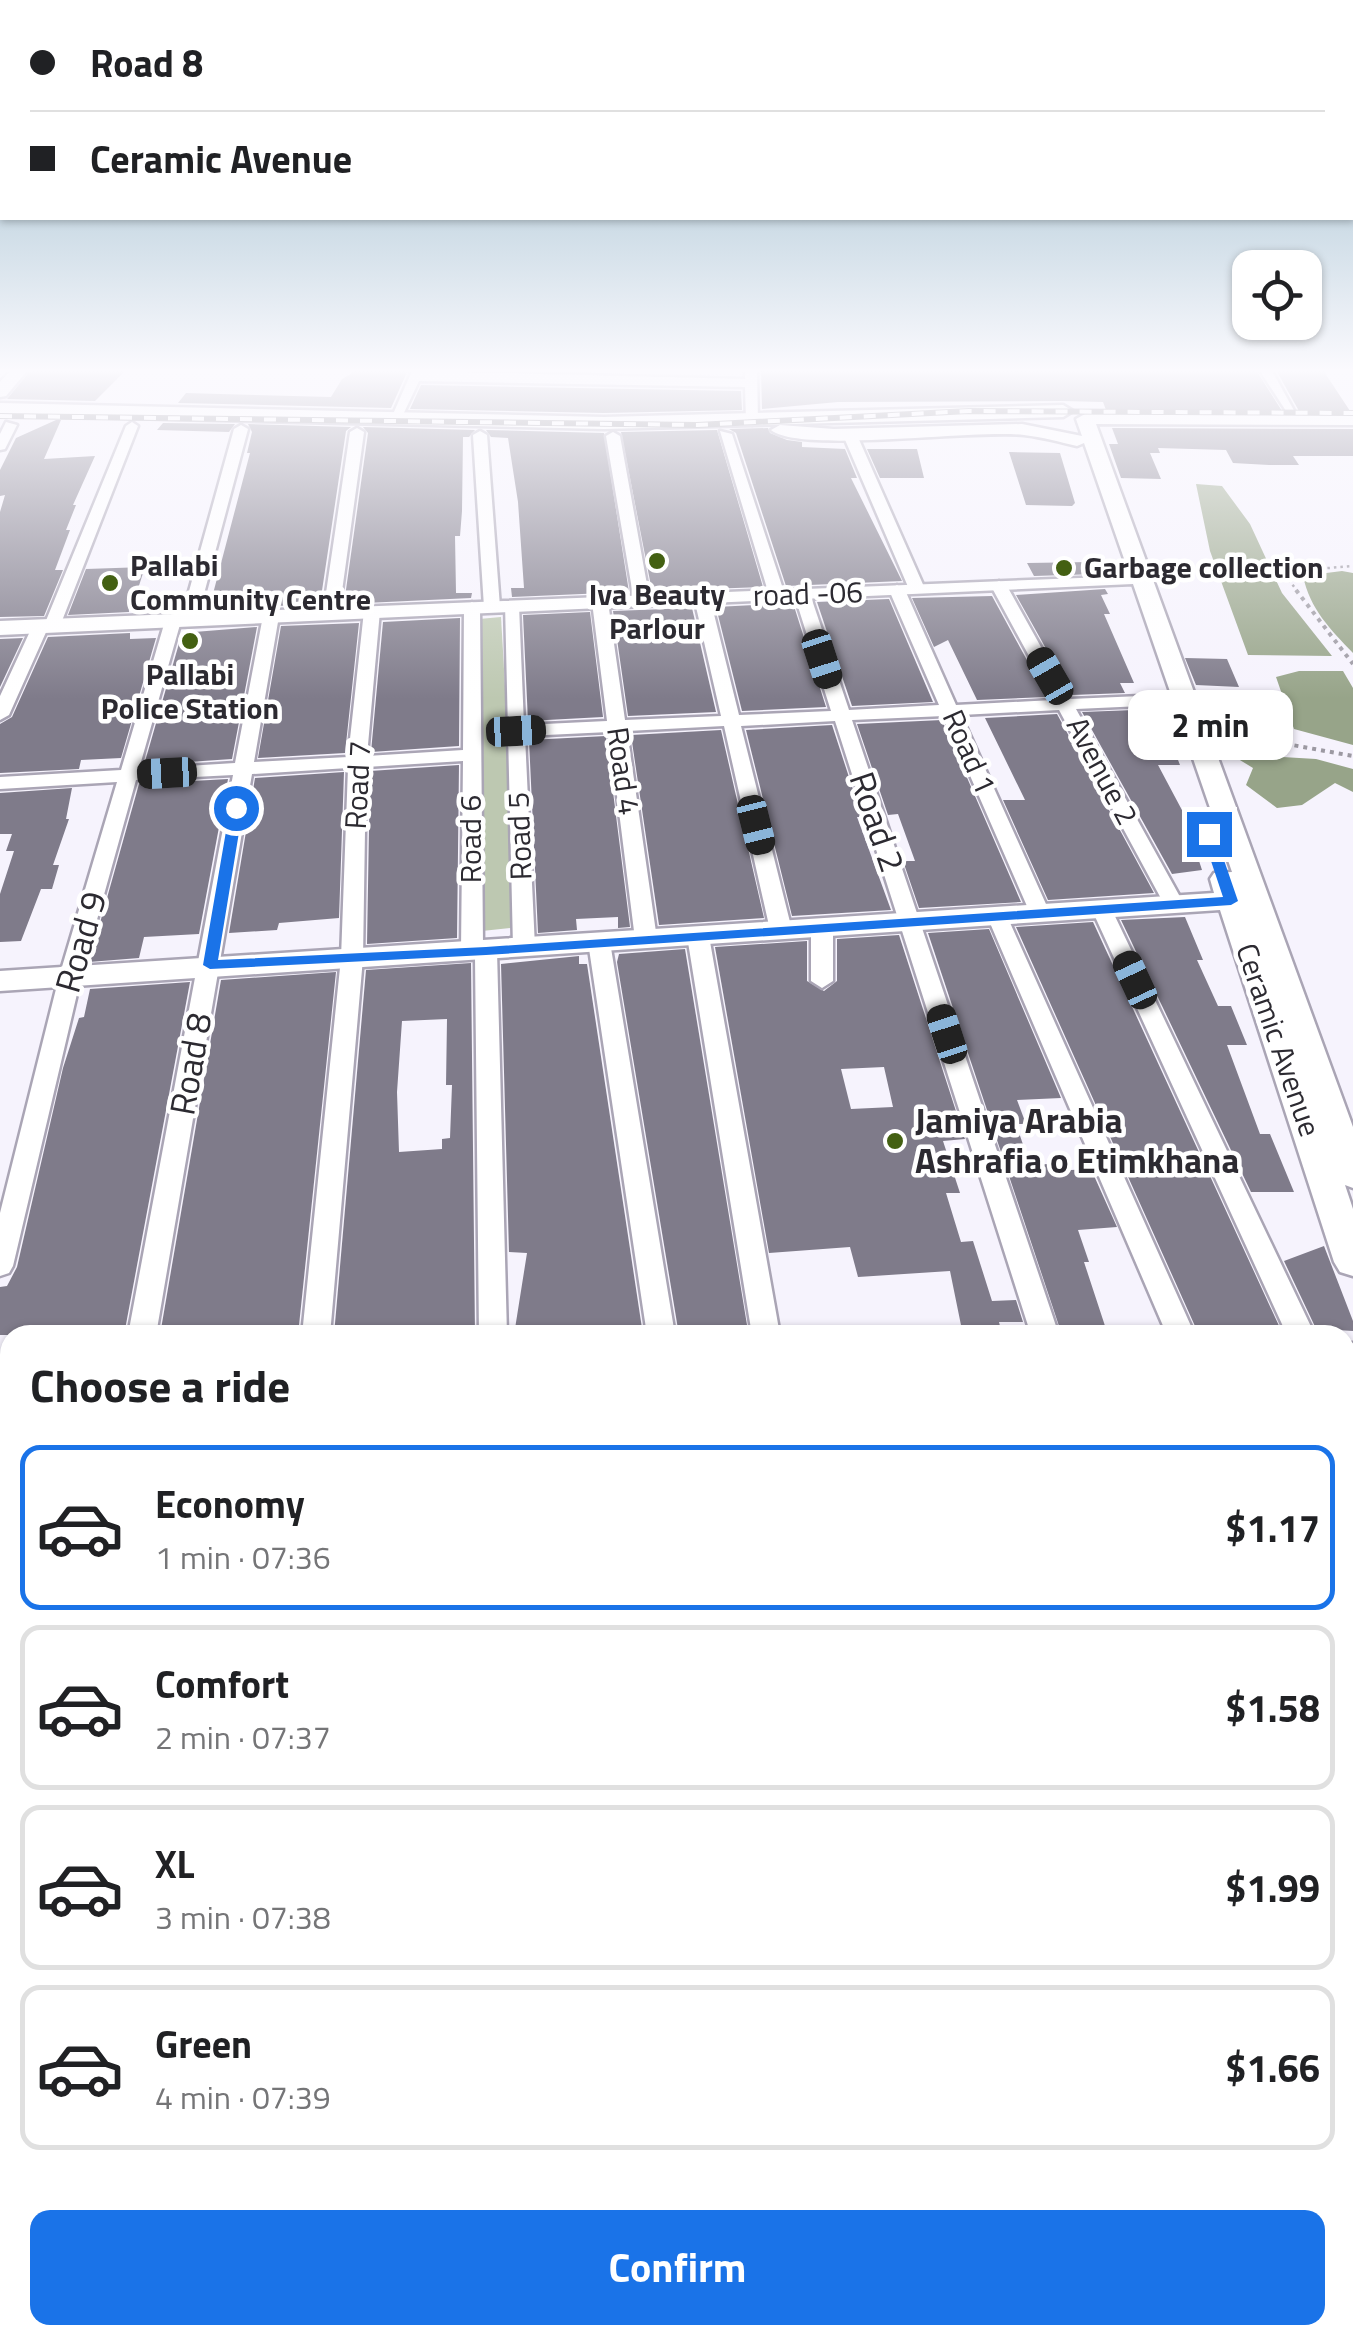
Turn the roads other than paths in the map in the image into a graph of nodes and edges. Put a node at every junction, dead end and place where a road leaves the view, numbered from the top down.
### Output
1 (109, 480) edge
2 (225, 480) edge
3 (351, 480) edge
4 (483, 480) edge
5 (621, 480) edge
6 (740, 480) edge
7 (867, 480) edge
8 (1098, 480) edge
9 (1100, 480) edge
10 (1124, 581) junction
11 (999, 586) junction
12 (907, 590) junction
13 (802, 594) junction
14 (778, 595) junction
15 (702, 598) junction
16 (642, 600) junction
17 (600, 602) junction
18 (492, 607) junction
19 (372, 612) junction
20 (331, 613) junction
21 (271, 616) junction
22 (181, 620) junction
23 (46, 626) junction
24 (0, 628) edge
25 (1164, 700) junction
26 (1067, 705) junction
27 (950, 710) junction
28 (840, 714) junction
29 (0, 715) edge
30 (731, 719) junction
31 (617, 725) junction
32 (516, 731) junction
33 (471, 755) junction
34 (357, 762) junction
35 (243, 769) junction
36 (128, 775) junction
37 (0, 783) edge
38 (1231, 901) junction
39 (1174, 904) junction
40 (1102, 910) junction
41 (1040, 914) junction
42 (998, 916) junction
43 (911, 922) junction
44 (822, 928) junction
45 (781, 930) junction
46 (698, 936) junction
47 (646, 939) junction
48 (600, 942) junction
49 (524, 947) junction
50 (479, 951) junction
51 (352, 958) junction
52 (210, 965) junction
53 (70, 977) junction
54 (822, 981) dead end
55 (0, 982) edge
56 (1353, 1175) edge
57 (1353, 1262) edge
58 (0, 1266) edge
59 (144, 1325) edge
60 (317, 1325) edge
61 (493, 1325) edge
62 (659, 1325) edge
63 (764, 1325) edge
64 (1042, 1325) edge
65 (1177, 1325) edge
66 (1296, 1325) edge

1 - 23 street
2 - 22 street
3 - 20 street
4 - 18 street, Road 6
5 - 16 street
6 - 14 street
7 - 12 street
8 - 10 main road, Ceramic Avenue
9 - 56 main road, Ceramic Avenue
10 - 11 main road, road -06
10 - 25 main road, Ceramic Avenue
11 - 12 main road, road -06
11 - 26 street, Avenue 2
12 - 13 main road, road -06
12 - 27 street, Road 1
13 - 14 main road, road -06
13 - 28 street, Road 2
14 - 15 main road, road -06
15 - 16 main road, road -06
15 - 30 street
16 - 17 main road, road -06
17 - 18 main road, road -06
17 - 31 street, Road 4
18 - 19 main road, road -06
18 - 32 street, Road 5
18 - 33 street, Road 6
19 - 20 main road, road -06
19 - 34 street, Road 7
20 - 21 main road, road -06
21 - 22 main road, road -06
21 - 35 street, Road 8
22 - 23 main road, road -06
22 - 36 street, Road 9
23 - 24 main road, road -06
23 - 29 street
25 - 26 street
25 - 38 main road, Ceramic Avenue
26 - 27 street
26 - 39 street, Avenue 2
27 - 28 street
27 - 41 street, Road 1
28 - 30 street
28 - 43 street, Road 2
30 - 31 street
30 - 45 street
31 - 32 street
31 - 47 street, Road 4
32 - 49 street, Road 5
33 - 34 street
33 - 50 street, Road 6
34 - 35 street
34 - 51 street, Road 7
35 - 36 street
35 - 52 street, Road 8
36 - 37 street
36 - 53 street, Road 9
38 - 39 main road
38 - 57 main road, Ceramic Avenue
39 - 40 main road
40 - 41 main road
40 - 66 street
41 - 42 main road
42 - 43 main road
42 - 65 street
43 - 44 main road
43 - 64 street, Road 2
44 - 45 main road
44 - 54 street
45 - 46 main road
46 - 47 main road
46 - 63 street
47 - 48 main road
48 - 49 main road
48 - 62 street
49 - 50 main road
50 - 51 main road
50 - 61 street, Road 6
51 - 52 main road
51 - 60 street, Road 7
52 - 53 main road
52 - 59 street, Road 8
53 - 55 main road
53 - 58 street, Road 9

